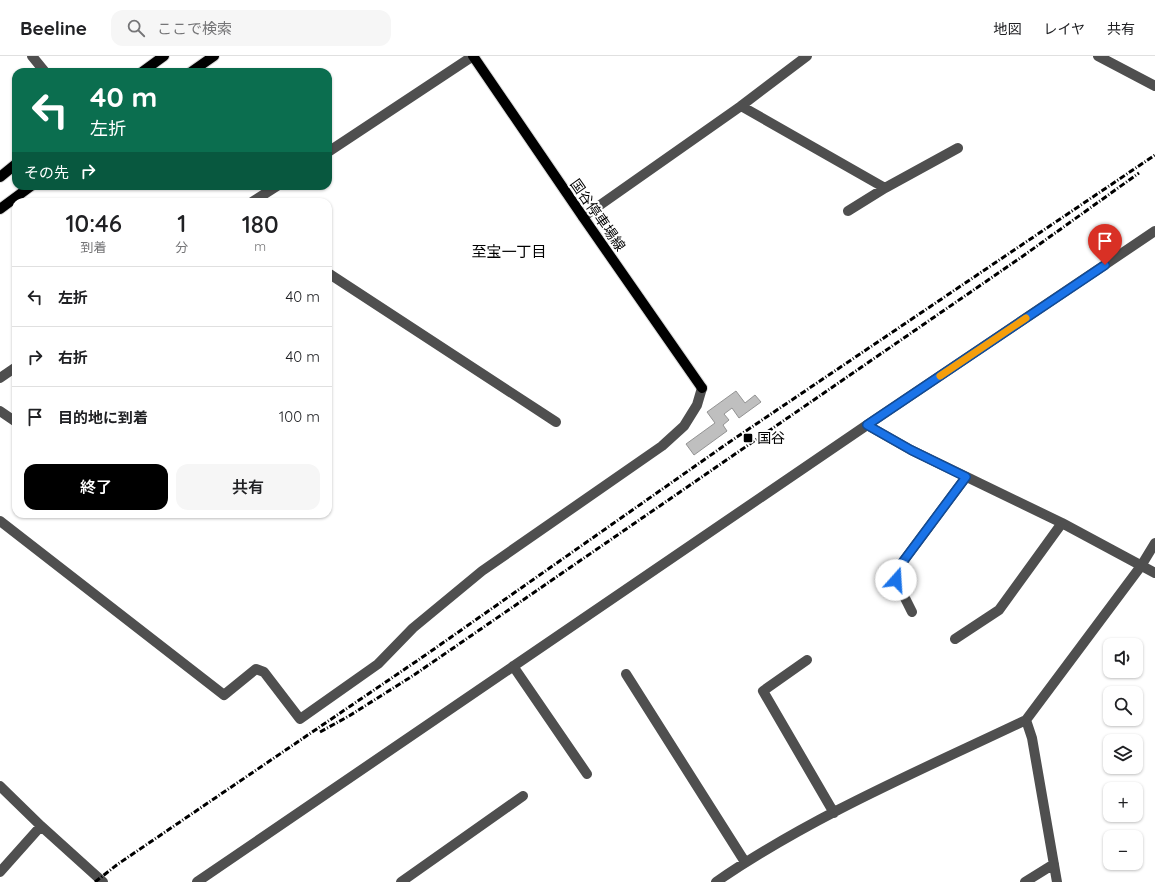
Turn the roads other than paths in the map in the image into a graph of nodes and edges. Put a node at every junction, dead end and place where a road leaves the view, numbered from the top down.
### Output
1 (32, 56) edge
2 (164, 56) edge
3 (214, 56) edge
4 (473, 56) edge
5 (807, 56) edge
6 (1098, 56) edge
7 (42, 68) edge
8 (148, 68) edge
9 (197, 68) edge
10 (1155, 86) edge
11 (741, 106) junction
12 (958, 148) dead end
13 (332, 149) edge
14 (12, 167) edge
15 (0, 176) edge
16 (885, 188) junction
17 (25, 190) edge
18 (271, 190) edge
19 (14, 198) edge
20 (258, 198) edge
21 (12, 199) edge
22 (0, 208) edge
23 (848, 211) dead end
24 (583, 217) junction
25 (1155, 231) edge
26 (332, 276) edge
27 (12, 370) edge
28 (0, 378) edge
29 (702, 388) joint
30 (0, 411) edge
31 (12, 419) edge
32 (556, 422) dead end
33 (867, 425) junction
34 (966, 477) junction
35 (0, 521) edge
36 (1062, 523) junction
37 (1155, 543) edge
38 (1141, 566) junction
39 (1155, 573) edge
40 (912, 612) dead end
41 (955, 639) dead end
42 (807, 660) dead end
43 (513, 666) junction
44 (626, 674) dead end
45 (1026, 720) junction
46 (587, 774) dead end
47 (0, 786) edge
48 (523, 796) dead end
49 (834, 813) junction
50 (41, 826) junction
51 (745, 862) junction
52 (1054, 864) junction
53 (0, 872) edge
54 (103, 882) edge
55 (197, 882) edge
56 (401, 882) edge
57 (716, 882) edge
58 (1025, 882) edge
59 (1057, 882) edge

1 - 7 street
2 - 8 main road
3 - 9 main road
4 - 13 street
4 - 24 main road, 国谷停車場線
5 - 11 street
6 - 10 street
11 - 16 street
11 - 24 street
12 - 16 street
14 - 15 main road
16 - 23 street
17 - 19 main road
18 - 20 street
21 - 22 main road
24 - 29 main road, 国谷停車場線
25 - 33 street
26 - 32 street
27 - 28 street
29 - 35 street
30 - 31 street
33 - 34 street
33 - 43 street
34 - 36 street
34 - 40 street
36 - 38 street
36 - 41 street
37 - 38 street
38 - 39 street
38 - 45 street
42 - 49 street
43 - 46 street
43 - 55 street
44 - 51 street
45 - 49 street
45 - 52 street
47 - 50 street
48 - 56 street
49 - 51 street
50 - 53 street
50 - 54 street
51 - 57 street
52 - 58 street
52 - 59 street

